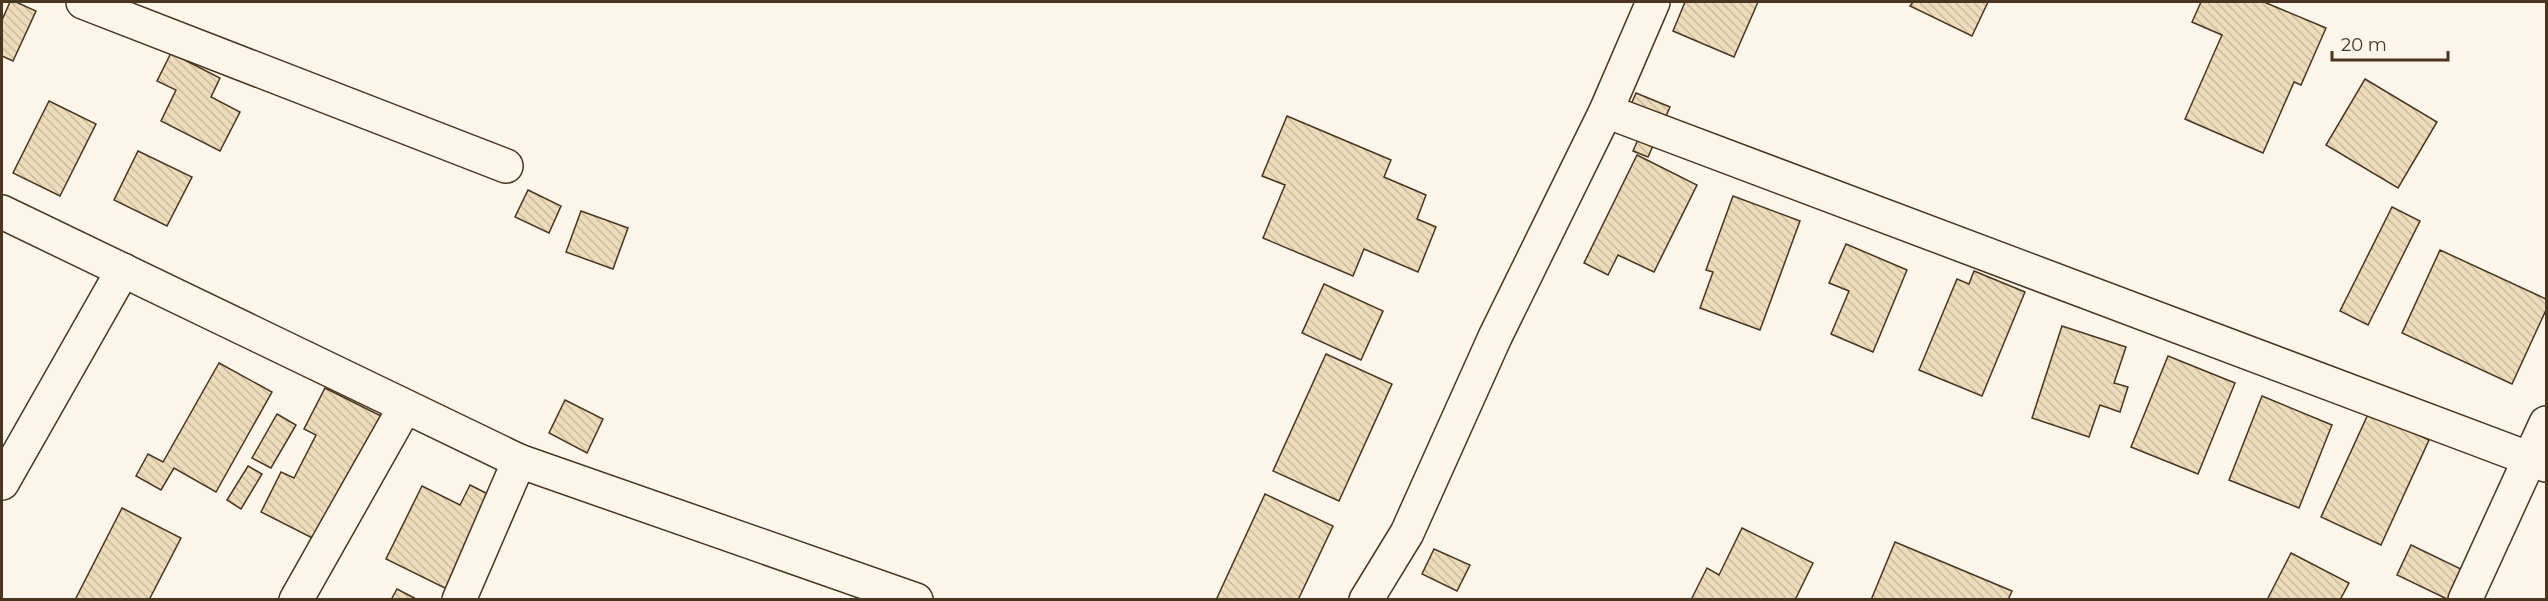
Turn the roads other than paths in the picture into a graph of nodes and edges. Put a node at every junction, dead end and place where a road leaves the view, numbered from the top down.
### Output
1 (84, 2) edge
2 (1653, 2) edge
3 (1606, 111) junction
4 (506, 165) dead end
5 (2, 212) edge
6 (123, 270) junction
7 (405, 406) junction
8 (2547, 423) edge
9 (519, 461) junction
10 (2538, 461) edge
11 (2, 483) edge
12 (296, 600) edge
13 (459, 600) edge
14 (916, 600) edge
15 (1366, 600) edge
16 (2465, 600) edge

1 - 4 street
2 - 3 street
3 - 10 street
3 - 15 street
5 - 6 street
6 - 7 street
6 - 11 street
7 - 9 street
7 - 12 street
8 - 10 street
9 - 13 street
9 - 14 street
10 - 16 street

